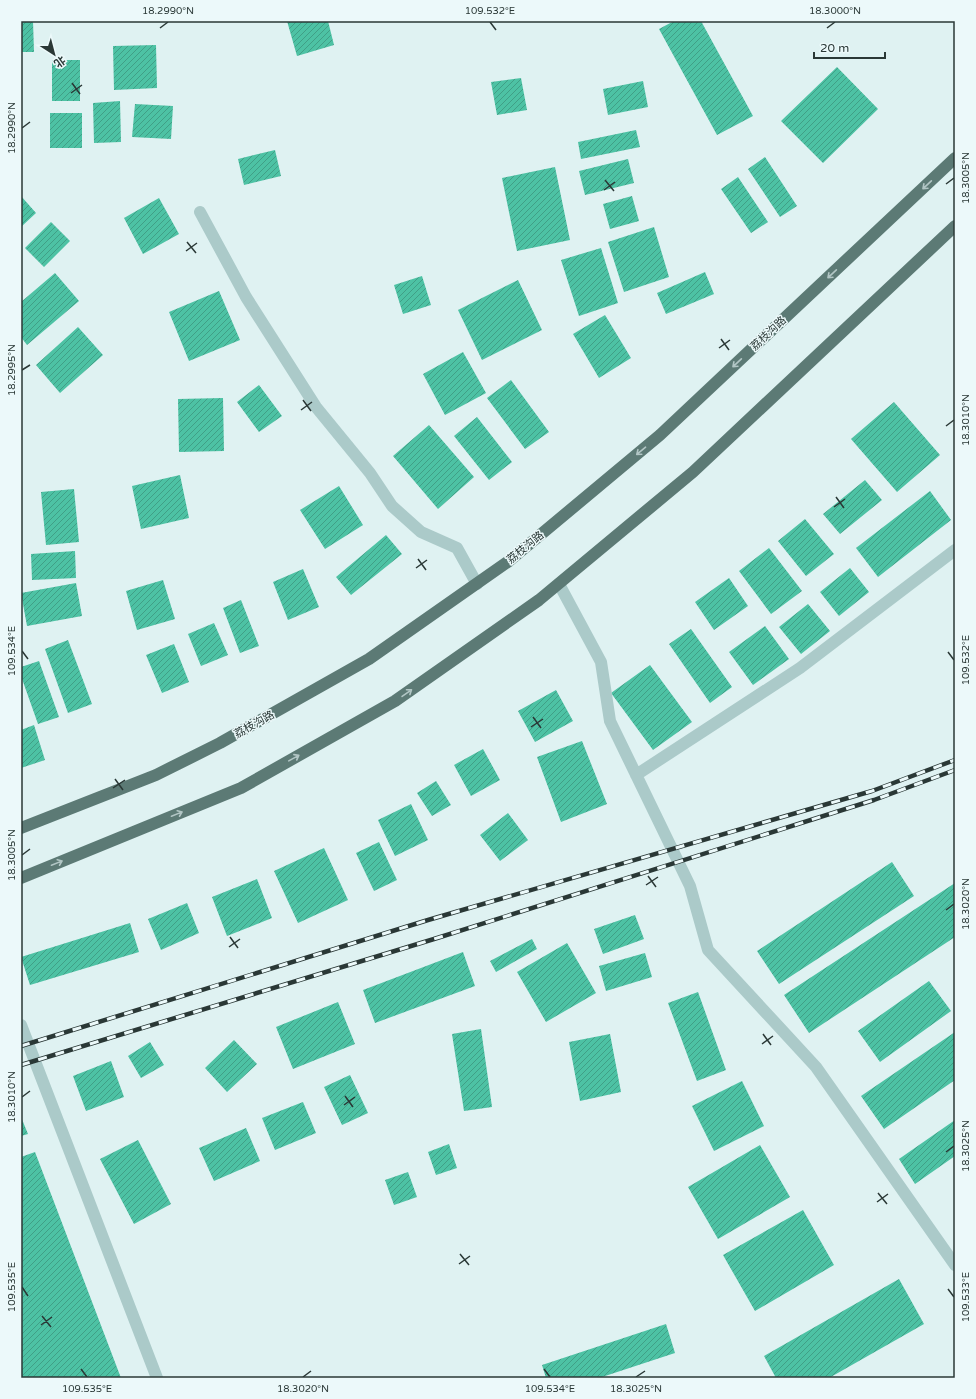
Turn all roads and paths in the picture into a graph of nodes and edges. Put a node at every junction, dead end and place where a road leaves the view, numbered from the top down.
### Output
1 (955, 158) edge
2 (200, 212) dead end
3 (955, 226) edge
4 (955, 550) edge
5 (477, 584) junction
6 (559, 584) junction
7 (636, 775) junction
8 (21, 828) edge
9 (21, 878) edge
10 (21, 1025) edge
11 (955, 1265) edge
12 (157, 1378) edge

1 -> 5 main road, 荔枝沟路
2 - 5 street
3 - 6 main road
4 - 7 street
5 - 8 main road, 荔枝沟路
6 - 7 street
9 -> 6 main road
7 - 11 street
10 - 12 street

